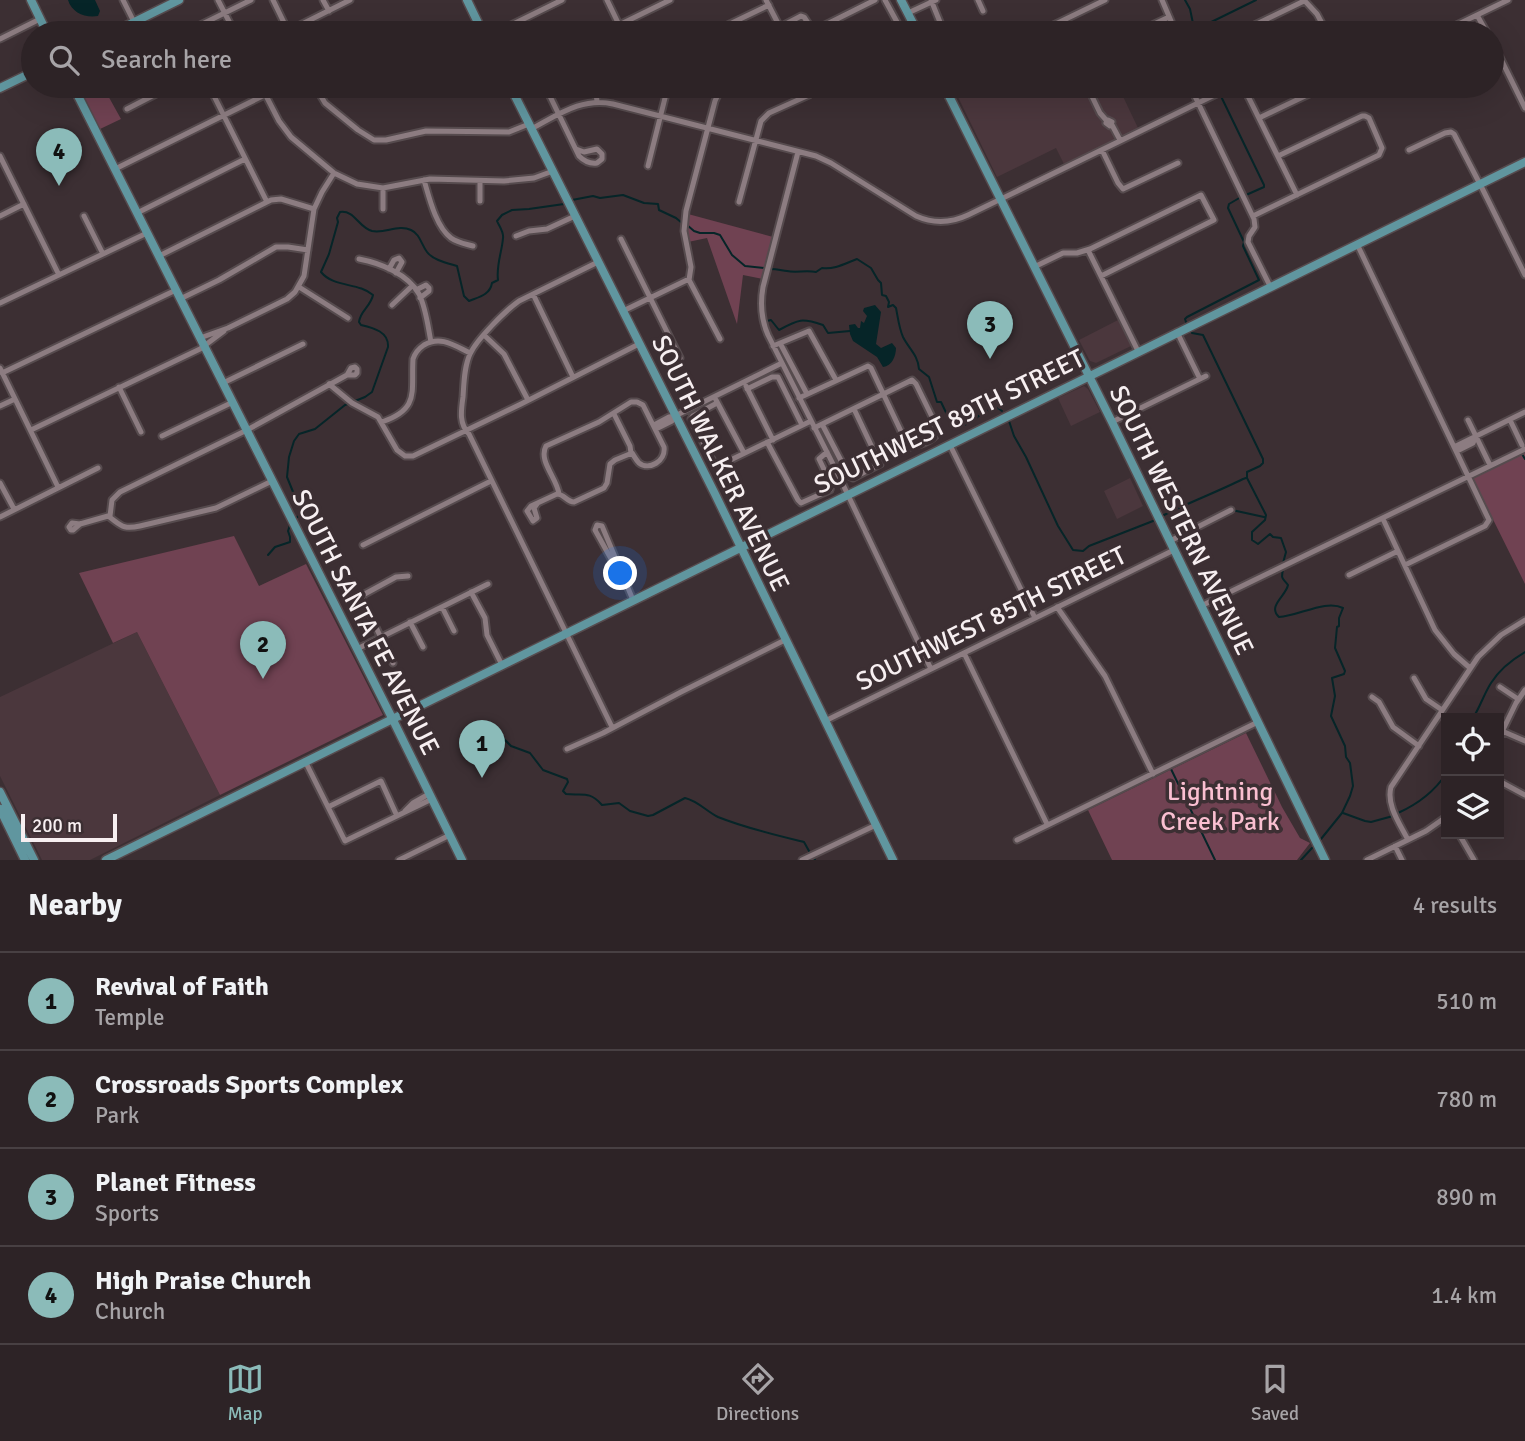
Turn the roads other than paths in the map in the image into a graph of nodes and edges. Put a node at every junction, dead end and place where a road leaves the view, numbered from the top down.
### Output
1 (31, 0) edge
2 (123, 0) edge
3 (179, 0) edge
4 (218, 0) edge
5 (251, 0) edge
6 (273, 0) edge
7 (323, 0) edge
8 (350, 0) edge
9 (467, 0) edge
10 (562, 0) edge
11 (607, 0) edge
12 (670, 0) edge
13 (876, 0) edge
14 (886, 0) edge
15 (901, 0) edge
16 (978, 0) edge
17 (1105, 0) edge
18 (1161, 0) edge
19 (1304, 0) edge
20 (1508, 0) edge
21 (933, 1) edge
22 (768, 3) edge
23 (329, 11) junction
24 (983, 11) dead end
25 (225, 13) junction
26 (908, 13) junction
27 (1478, 15) junction
28 (1169, 17) junction
29 (40, 19) joint
30 (36, 21) edge
31 (134, 21) edge
32 (136, 21) edge
33 (209, 21) edge
34 (229, 21) edge
35 (284, 21) edge
36 (310, 21) edge
37 (475, 21) edge
38 (519, 21) edge
39 (617, 21) edge
40 (627, 21) edge
41 (734, 21) edge
42 (777, 21) edge
43 (832, 21) edge
44 (897, 21) edge
45 (912, 21) edge
46 (941, 21) edge
47 (1062, 21) edge
48 (1160, 21) edge
49 (1170, 21) edge
50 (1262, 21) edge
51 (1321, 21) edge
52 (1465, 21) edge
53 (1481, 21) edge
54 (21, 28) edge
55 (0, 39) edge
56 (1504, 65) edge
57 (21, 78) edge
58 (0, 88) edge
59 (79, 98) edge
60 (148, 98) edge
61 (215, 98) edge
62 (258, 98) edge
63 (268, 98) edge
64 (322, 98) edge
65 (516, 98) edge
66 (551, 98) edge
67 (597, 98) edge
68 (665, 98) edge
69 (716, 98) edge
70 (802, 98) edge
71 (950, 98) edge
72 (1093, 98) edge
73 (1196, 98) edge
74 (1207, 98) edge
75 (1249, 98) edge
76 (1301, 98) edge
77 (597, 101) junction
78 (1198, 102) junction
79 (1525, 108) edge
80 (127, 109) dead end
81 (559, 115) junction
82 (224, 116) junction
83 (661, 117) junction
84 (1259, 118) junction
85 (530, 126) junction
86 (708, 128) junction
87 (755, 141) junction
88 (1120, 141) junction
89 (576, 149) junction
90 (1102, 150) junction
91 (1409, 150) dead end
92 (799, 152) junction
93 (0, 156) edge
94 (1278, 156) junction
95 (245, 159) junction
96 (1525, 162) edge
97 (1178, 163) dead end
98 (648, 166) dead end
99 (115, 169) junction
100 (3, 170) edge
101 (552, 171) junction
102 (334, 173) junction
103 (424, 180) junction
104 (480, 181) junction
105 (1480, 184) junction
106 (383, 188) junction
107 (1297, 195) junction
108 (1001, 199) junction
109 (480, 201) dead end
110 (267, 202) junction
111 (739, 202) dead end
112 (24, 204) junction
113 (314, 209) junction
114 (383, 209) dead end
115 (137, 213) junction
116 (0, 216) edge
117 (84, 216) dead end
118 (575, 216) junction
119 (1253, 216) junction
120 (147, 233) junction
121 (516, 236) dead end
122 (621, 239) dead end
123 (1357, 244) junction
124 (473, 246) dead end
125 (307, 250) junction
126 (1088, 250) junction
127 (103, 254) junction
128 (159, 256) junction
129 (359, 259) dead end
130 (598, 262) junction
131 (1034, 267) junction
132 (389, 269) junction
133 (396, 273) junction
134 (59, 275) junction
135 (1525, 275) edge
136 (1101, 276) junction
137 (689, 279) junction
138 (1270, 286) junction
139 (299, 287) junction
140 (414, 288) junction
141 (176, 290) junction
142 (533, 294) junction
143 (420, 298) junction
144 (650, 298) junction
145 (180, 299) junction
146 (0, 303) edge
147 (392, 305) dead end
148 (622, 311) junction
149 (348, 318) dead end
150 (1177, 332) junction
151 (484, 335) junction
152 (720, 339) dead end
153 (202, 342) junction
154 (431, 342) junction
155 (780, 343) junction
156 (303, 344) dead end
157 (639, 344) junction
158 (773, 346) junction
159 (1138, 351) junction
160 (470, 353) junction
161 (680, 358) dead end
162 (782, 363) junction
163 (1, 371) edge
164 (347, 375) dead end
165 (1088, 375) junction
166 (573, 377) junction
167 (836, 380) junction
168 (744, 382) junction
169 (223, 383) junction
170 (329, 384) junction
171 (119, 387) junction
172 (747, 389) junction
173 (807, 394) junction
174 (884, 395) junction
175 (715, 396) junction
176 (799, 398) junction
177 (15, 399) junction
178 (528, 400) junction
179 (233, 402) junction
180 (718, 403) junction
181 (0, 406) edge
182 (854, 409) junction
183 (1525, 412) edge
184 (614, 414) junction
185 (675, 416) junction
186 (1468, 420) dead end
187 (1510, 420) junction
188 (811, 421) junction
189 (382, 422) junction
190 (1112, 422) junction
191 (822, 424) junction
192 (802, 425) junction
193 (655, 427) junction
194 (814, 428) junction
195 (30, 430) junction
196 (247, 430) junction
197 (466, 431) junction
198 (141, 432) dead end
199 (162, 436) dead end
200 (1476, 436) junction
201 (770, 441) junction
202 (950, 444) junction
203 (1524, 447) edge
204 (1456, 449) junction
205 (827, 452) junction
206 (631, 453) junction
207 (744, 453) junction
208 (1489, 463) dead end
209 (98, 468) dead end
210 (1469, 477) junction
211 (272, 481) junction
212 (491, 481) junction
213 (0, 483) edge
214 (58, 487) junction
215 (559, 494) junction
216 (847, 495) junction
217 (537, 504) dead end
218 (14, 509) junction
219 (1231, 510) dead end
220 (110, 516) junction
221 (0, 517) edge
222 (1382, 519) junction
223 (80, 524) dead end
224 (363, 545) dead end
225 (1172, 545) junction
226 (741, 548) junction
227 (1398, 551) junction
228 (615, 562) junction
229 (1405, 565) junction
230 (1349, 575) dead end
231 (408, 576) dead end
232 (488, 584) dead end
233 (471, 592) junction
234 (633, 600) junction
235 (442, 607) junction
236 (1057, 607) junction
237 (1201, 607) junction
238 (1035, 618) junction
239 (1525, 620) edge
240 (410, 622) junction
241 (454, 631) dead end
242 (566, 633) junction
243 (378, 639) junction
244 (785, 640) junction
245 (356, 647) junction
246 (423, 647) dead end
247 (964, 653) junction
248 (393, 663) dead end
249 (502, 665) junction
250 (1470, 668) junction
251 (931, 669) junction
252 (1414, 678) dead end
253 (1500, 687) dead end
254 (1525, 690) edge
255 (1372, 697) dead end
256 (1518, 699) junction
257 (1442, 710) junction
258 (393, 718) junction
259 (825, 720) junction
260 (1258, 722) junction
261 (612, 727) junction
262 (1504, 727) edge
263 (1504, 732) edge
264 (1525, 741) edge
265 (1419, 746) junction
266 (567, 749) dead end
267 (305, 761) junction
268 (1153, 774) junction
269 (1504, 784) edge
270 (0, 792) edge
271 (1525, 794) edge
272 (430, 796) junction
273 (328, 807) junction
274 (0, 809) edge
275 (400, 814) junction
276 (1441, 821) edge
277 (1047, 824) junction
278 (876, 825) junction
279 (450, 835) junction
280 (1463, 839) edge
281 (1017, 840) dead end
282 (1408, 840) junction
283 (1395, 846) junction
284 (25, 860) edge
285 (34, 860) edge
286 (106, 860) edge
287 (399, 860) edge
288 (462, 860) edge
289 (802, 860) edge
290 (893, 860) edge
291 (1325, 860) edge
292 (1367, 860) edge
293 (1402, 860) edge
294 (1474, 860) edge

1 - 29 main road
2 - 31 street
3 - 32 main road
4 - 25 street
5 - 25 street
6 - 35 street
7 - 23 street
8 - 23 street
9 - 37 main road
10 - 38 street
11 - 39 street
12 - 40 street
13 - 43 street
14 - 44 street
15 - 26 main road
16 - 24 street
17 - 47 street
18 - 28 street
19 - 50 street
19 - 51 street
20 - 27 street
21 - 26 street
21 - 46 street
22 - 41 street
22 - 42 street
23 - 36 street
25 - 33 street
25 - 34 street
26 - 45 main road
27 - 52 street
27 - 53 street
28 - 48 street
28 - 49 street
29 - 30 street
54 - 55 street
56 - 79 street
57 - 58 main road
59 - 99 main road, SOUTH SANTA FE AVENUE
60 - 80 street
61 - 82 street
62 - 82 street
63 - 102 street
64 - 85 street
65 - 85 main road, SOUTH WALKER AVENUE
66 - 81 street
67 - 77 street
68 - 83 street
69 - 86 street
70 - 87 street
71 - 108 main road, SOUTH WESTERN AVENUE
72 - 88 street
73 - 78 street
74 - 78 street
75 - 84 street
76 - 84 street
77 - 81 street
77 - 83 street
78 - 88 street
78 - 119 street
81 - 85 street
81 - 89 street
82 - 95 street
82 - 99 street
83 - 86 street
83 - 98 street
84 - 94 street
85 - 101 main road, SOUTH WALKER AVENUE
86 - 87 street
86 - 137 street
87 - 92 street
87 - 111 street
88 - 90 street
89 - 89 street
90 - 97 street
90 - 108 street
91 - 105 street
92 - 108 street
92 - 158 street
93 - 100 street
94 - 107 street
94 - 107 street
95 - 110 street
95 - 115 street
96 - 105 main road, SOUTHWEST 89TH STREET
99 - 115 main road, SOUTH SANTA FE AVENUE
100 - 112 street
101 - 104 street
101 - 118 main road, SOUTH WALKER AVENUE
102 - 106 street
102 - 113 street
103 - 104 street
103 - 106 street
103 - 124 street
104 - 109 street
105 - 123 main road, SOUTHWEST 89TH STREET
105 - 135 street
106 - 114 street
107 - 119 street
108 - 131 main road, SOUTH WESTERN AVENUE
110 - 113 street
110 - 128 street
112 - 116 street
112 - 134 street
113 - 125 street
115 - 120 main road, SOUTH SANTA FE AVENUE
117 - 127 street
118 - 121 street
118 - 130 main road, SOUTH WALKER AVENUE
119 - 138 street
120 - 127 street
120 - 128 main road, SOUTH SANTA FE AVENUE
122 - 144 street
123 - 138 main road, SOUTHWEST 89TH STREET
123 - 204 street
125 - 139 street
125 - 145 street
126 - 131 street
126 - 136 street
126 - 136 street
127 - 134 street
128 - 141 main road, SOUTH SANTA FE AVENUE
129 - 132 street
130 - 142 street
130 - 148 main road, SOUTH WALKER AVENUE
131 - 165 main road, SOUTH WESTERN AVENUE
132 - 133 street
132 - 133 street
133 - 140 street
134 - 146 street
136 - 159 street
137 - 144 street
137 - 152 street
138 - 150 main road, SOUTHWEST 89TH STREET
139 - 149 street
139 - 153 street
140 - 143 street
140 - 143 street
140 - 147 street
141 - 145 main road, SOUTH SANTA FE AVENUE
141 - 163 street
142 - 151 street
142 - 166 street
143 - 154 street
144 - 148 street
144 - 161 street
145 - 153 main road, SOUTH SANTA FE AVENUE
148 - 157 main road, SOUTH WALKER AVENUE
150 - 159 main road, SOUTHWEST 89TH STREET
150 - 190 street
151 - 160 street
151 - 178 street
153 - 169 main road, SOUTH SANTA FE AVENUE
153 - 171 street
154 - 160 street
154 - 189 street
155 - 158 street
155 - 167 street
155 - 173 street
156 - 169 street
157 - 166 street
157 - 185 main road, SOUTH WALKER AVENUE
158 - 162 street
159 - 165 main road, SOUTHWEST 89TH STREET
160 - 197 street
162 - 168 street
162 - 176 street
163 - 177 street
164 - 170 street
165 - 190 main road, SOUTH WESTERN AVENUE
165 - 202 main road, SOUTHWEST 89TH STREET
166 - 178 street
167 - 173 street
167 - 174 street
168 - 172 street
168 - 175 street
169 - 179 main road, SOUTH SANTA FE AVENUE
170 - 189 street
170 - 196 street
171 - 195 street
171 - 198 street
172 - 192 street
172 - 201 street
173 - 176 street
174 - 174 street
174 - 182 street
175 - 180 street
175 - 185 street
176 - 188 street
177 - 181 street
177 - 195 street
178 - 197 street
179 - 196 main road, SOUTH SANTA FE AVENUE
179 - 199 street
180 - 207 street
180 - 207 street
182 - 191 street
182 - 191 street
183 - 187 street
184 - 193 street
184 - 206 street
184 - 215 street
185 - 193 street
185 - 226 main road, SOUTH WALKER AVENUE
186 - 200 street
187 - 200 street
187 - 203 street
188 - 192 street
188 - 194 street
189 - 197 street
190 - 225 main road, SOUTH WESTERN AVENUE
191 - 194 street
192 - 201 street
193 - 206 street
194 - 205 street
195 - 214 street
196 - 211 main road, SOUTH SANTA FE AVENUE
196 - 220 street
197 - 212 street
200 - 204 street
200 - 208 street
201 - 205 street
201 - 207 street
202 - 216 main road, SOUTHWEST 89TH STREET
202 - 238 street
203 - 210 street
204 - 210 street
205 - 216 street
206 - 215 street
209 - 214 street
210 - 222 street
210 - 229 street
211 - 220 street
211 - 245 main road, SOUTH SANTA FE AVENUE
212 - 224 street
212 - 242 street
213 - 218 street
214 - 218 street
215 - 217 street
216 - 226 main road, SOUTHWEST 89TH STREET
216 - 251 street
218 - 221 street
219 - 225 street, SOUTHWEST 85TH STREET
220 - 223 street
222 - 227 street
222 - 237 street
225 - 236 street, SOUTHWEST 85TH STREET
225 - 237 main road, SOUTH WESTERN AVENUE
226 - 234 main road, SOUTHWEST 89TH STREET
226 - 244 main road, SOUTH WALKER AVENUE
227 - 229 street
227 - 230 street
228 - 228 street
228 - 234 street
229 - 250 street
231 - 243 street
232 - 233 street
233 - 235 street
233 - 249 street
234 - 242 main road, SOUTHWEST 89TH STREET
235 - 240 street
235 - 241 street
236 - 238 street, SOUTHWEST 85TH STREET
236 - 268 street
237 - 260 main road, SOUTH WESTERN AVENUE
238 - 247 street, SOUTHWEST 85TH STREET
239 - 250 street
240 - 243 street
240 - 246 street
242 - 249 main road, SOUTHWEST 89TH STREET
242 - 261 street
243 - 245 street
243 - 248 street
244 - 259 main road, SOUTH WALKER AVENUE
244 - 261 street
245 - 258 main road, SOUTH SANTA FE AVENUE
247 - 251 street, SOUTHWEST 85TH STREET
247 - 277 street
249 - 258 main road, SOUTHWEST 89TH STREET
250 - 257 street
251 - 259 street, SOUTHWEST 85TH STREET
252 - 257 street
253 - 256 street
254 - 256 street
255 - 265 street
256 - 262 street
257 - 265 street
258 - 267 main road, SOUTHWEST 89TH STREET
258 - 272 main road, SOUTH SANTA FE AVENUE
259 - 278 main road, SOUTH WALKER AVENUE
260 - 268 street
260 - 291 main road, SOUTH WESTERN AVENUE
261 - 266 street
263 - 264 street
265 - 282 street
267 - 273 street
267 - 286 main road, SOUTHWEST 89TH STREET
268 - 277 street
269 - 271 street
270 - 285 main road
272 - 275 street
272 - 279 main road, SOUTH SANTA FE AVENUE
273 - 275 street
273 - 275 street
274 - 284 main road
276 - 282 street
277 - 281 street
278 - 289 street
278 - 290 main road, SOUTH WALKER AVENUE
279 - 287 street
279 - 288 main road, SOUTH SANTA FE AVENUE
280 - 294 street
282 - 283 street
283 - 292 street
283 - 293 street

